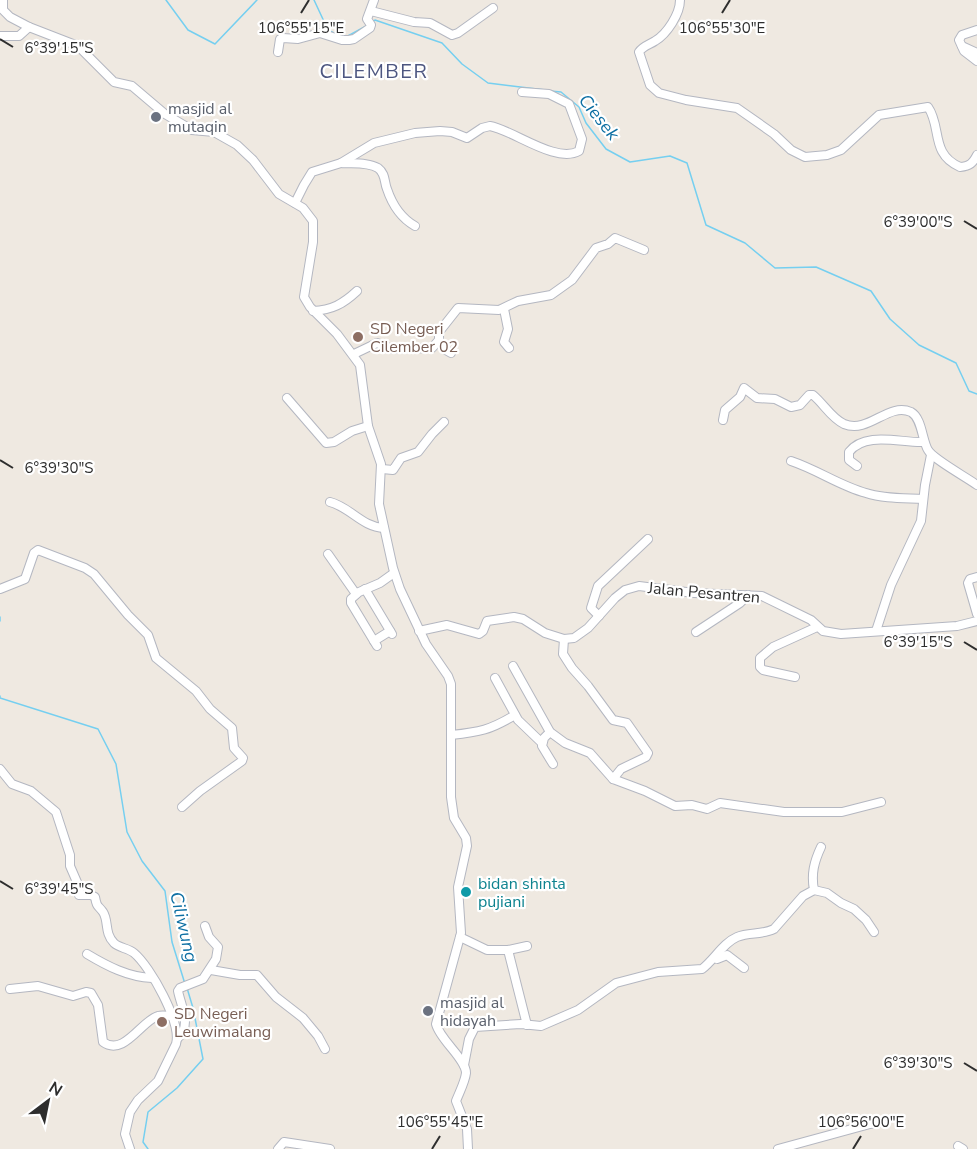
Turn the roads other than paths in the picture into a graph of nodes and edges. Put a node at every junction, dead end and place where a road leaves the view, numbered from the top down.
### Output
1 (3, 0) edge
2 (374, 0) edge
3 (680, 0) edge
4 (493, 8) dead end
5 (371, 11) junction
6 (2, 12) edge
7 (29, 27) junction
8 (977, 30) edge
9 (0, 36) edge
10 (962, 46) junction
11 (278, 52) dead end
12 (977, 53) edge
13 (977, 61) edge
14 (522, 92) dead end
15 (977, 155) edge
16 (341, 163) junction
17 (295, 203) junction
18 (415, 226) dead end
19 (644, 250) dead end
20 (357, 291) dead end
21 (504, 309) junction
22 (313, 311) junction
23 (439, 340) junction
24 (509, 348) dead end
25 (451, 353) dead end
26 (354, 354) junction
27 (287, 398) dead end
28 (723, 420) dead end
29 (444, 422) dead end
30 (368, 426) junction
31 (923, 442) junction
32 (932, 455) junction
33 (791, 461) dead end
34 (857, 466) dead end
35 (382, 468) junction
36 (977, 485) edge
37 (923, 499) junction
38 (330, 502) dead end
39 (384, 528) junction
40 (648, 539) dead end
41 (328, 555) dead end
42 (394, 573) junction
43 (977, 578) edge
44 (0, 589) edge
45 (365, 589) junction
46 (356, 594) junction
47 (748, 595) junction
48 (977, 614) edge
49 (599, 616) junction
50 (977, 621) edge
51 (817, 627) junction
52 (419, 631) junction
53 (876, 631) junction
54 (696, 632) dead end
55 (564, 639) junction
56 (513, 666) dead end
57 (795, 677) dead end
58 (495, 678) dead end
59 (515, 715) junction
60 (550, 732) junction
61 (451, 735) junction
62 (542, 743) junction
63 (553, 764) dead end
64 (0, 769) edge
65 (613, 780) junction
66 (881, 802) dead end
67 (182, 807) dead end
68 (821, 848) dead end
69 (814, 890) junction
70 (205, 926) dead end
71 (874, 932) dead end
72 (460, 937) junction
73 (527, 946) dead end
74 (508, 950) junction
75 (87, 954) dead end
76 (713, 960) junction
77 (744, 968) dead end
78 (210, 970) junction
79 (152, 978) junction
80 (10, 988) dead end
81 (173, 1016) junction
82 (527, 1025) junction
83 (178, 1038) junction
84 (325, 1049) dead end
85 (464, 1065) junction
86 (882, 1122) dead end
87 (130, 1149) edge
88 (278, 1149) edge
89 (330, 1149) edge
90 (468, 1149) edge
91 (778, 1149) edge

1 - 6 street
2 - 5 street
3 - 15 street
4 - 5 street
5 - 11 street
6 - 7 street
7 - 9 street
7 - 17 street
8 - 10 street
10 - 12 street
10 - 13 street
14 - 16 street
16 - 17 street
16 - 18 street
17 - 22 street
19 - 21 street
20 - 22 street
21 - 23 street
21 - 24 street
22 - 26 street
23 - 25 street
23 - 26 street
26 - 30 street
27 - 30 street
28 - 31 street
29 - 35 street
30 - 35 street
31 - 32 street
31 - 34 street
32 - 36 street
32 - 37 street
33 - 37 street
35 - 39 street
37 - 53 street
38 - 39 street
39 - 42 street
40 - 49 street
41 - 46 street
42 - 45 street
42 - 52 street
43 - 48 street
44 - 67 street
45 - 46 street
45 - 46 street
47 - 49 street, Jalan Pesantren
47 - 51 street, Jalan Pesantren
47 - 54 street
49 - 55 street, Jalan Pesantren
50 - 53 street, Jalan Pesantren
51 - 53 street, Jalan Pesantren
51 - 57 street
52 - 55 street
52 - 61 street
55 - 65 street
56 - 60 street
58 - 59 street
59 - 61 street
59 - 62 street
60 - 62 street
60 - 65 street
61 - 72 street
62 - 63 street
64 - 79 street
65 - 66 street
68 - 69 street
69 - 71 street
69 - 76 street
70 - 78 street
72 - 74 street
72 - 85 street
73 - 74 street
74 - 82 street
75 - 79 street
76 - 77 street
76 - 82 street
78 - 83 street
78 - 84 street
79 - 81 street
80 - 81 street
81 - 83 street
82 - 85 street
83 - 87 street
85 - 90 street
86 - 91 street
88 - 89 street

